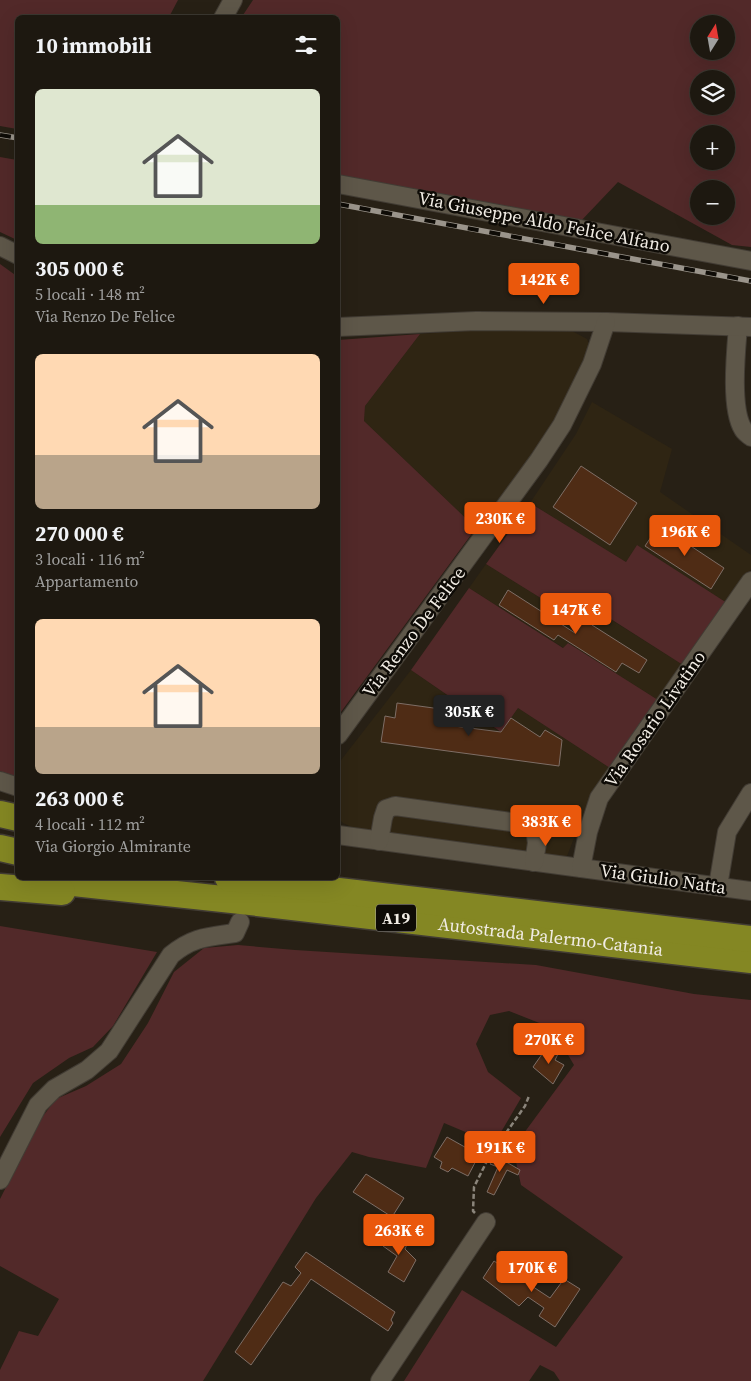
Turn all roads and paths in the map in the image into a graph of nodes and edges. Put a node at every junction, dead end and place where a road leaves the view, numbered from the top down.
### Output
1 (233, 0) edge
2 (225, 15) edge
3 (340, 184) edge
4 (0, 246) edge
5 (15, 254) edge
6 (751, 261) edge
7 (606, 322) junction
8 (340, 327) edge
9 (745, 327) edge
10 (751, 437) edge
11 (751, 581) edge
12 (340, 732) edge
13 (0, 781) edge
14 (15, 787) edge
15 (751, 793) edge
16 (0, 814) edge
17 (15, 817) edge
18 (340, 835) edge
19 (379, 841) junction
20 (0, 848) edge
21 (15, 851) edge
22 (534, 862) junction
23 (582, 868) junction
24 (0, 869) edge
25 (15, 872) edge
26 (50, 880) edge
27 (340, 880) edge
28 (718, 886) junction
29 (0, 887) edge
30 (751, 891) edge
31 (234, 894) edge
32 (434, 902) junction
33 (560, 937) junction
34 (751, 940) edge
35 (751, 960) edge
36 (529, 1096) dead end
37 (0, 1180) edge
38 (486, 1222) joint
39 (380, 1381) edge

1 - 2 street
3 - 6 street, Via Giuseppe Aldo Felice Alfano
4 - 5 street
7 - 8 street
7 - 9 street
7 - 12 street, Via Renzo De Felice
9 - 10 street
11 - 23 street, Via Rosario Livatino
13 - 14 street
15 - 28 street
16 - 17 highway
18 - 19 street, Via Giulio Natta
19 - 22 street, Via Giulio Natta
19 - 22 street
20 - 21 highway
22 - 23 street, Via Giulio Natta
23 - 28 street, Via Giulio Natta
24 - 25 highway
26 - 31 highway
27 - 32 highway
28 - 30 street, Via Giulio Natta
29 - 33 highway
31 - 32 highway, Autostrada Palermo-Catania / A19
31 - 33 highway, Autostrada Palermo-Catania / A19
31 - 37 street
32 - 34 highway, Autostrada Palermo-Catania / A19
33 - 35 highway, Autostrada Palermo-Catania / A19
36 - 38 path
38 - 39 street

